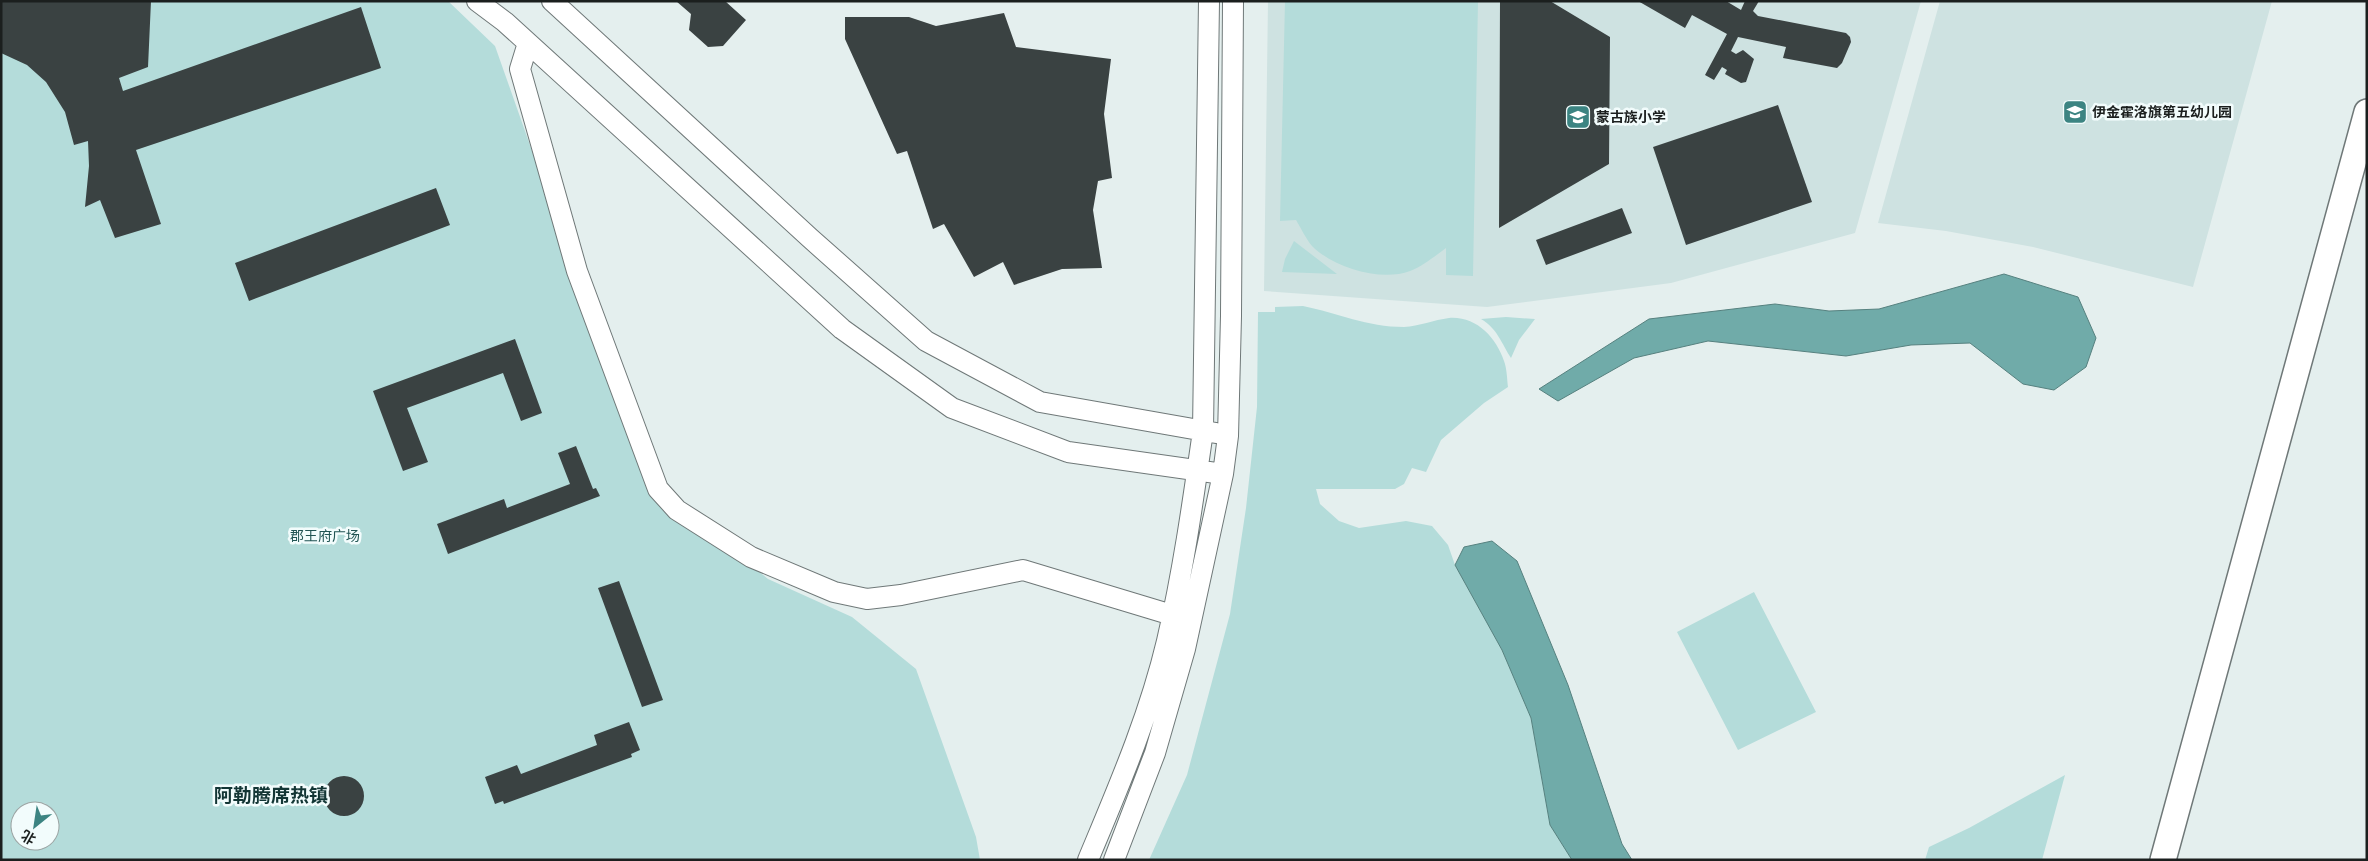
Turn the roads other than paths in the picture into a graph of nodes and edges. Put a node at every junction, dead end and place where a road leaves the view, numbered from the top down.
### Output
1 (478, 1) edge
2 (552, 1) edge
3 (1209, 1) edge
4 (1233, 1) edge
5 (528, 43) junction
6 (2367, 112) edge
7 (1202, 431) junction
8 (1228, 436) junction
9 (1197, 469) junction
10 (1223, 474) junction
11 (1172, 615) junction
12 (1088, 860) edge
13 (1114, 860) edge
14 (2163, 860) edge

1 - 5 street
2 - 7 street
3 - 7 street
4 - 8 street
5 - 9 street
5 - 11 street
6 - 14 main road
7 - 8 street
7 - 9 street
8 - 10 street
9 - 10 street
9 - 11 street
10 - 13 street
11 - 12 street

